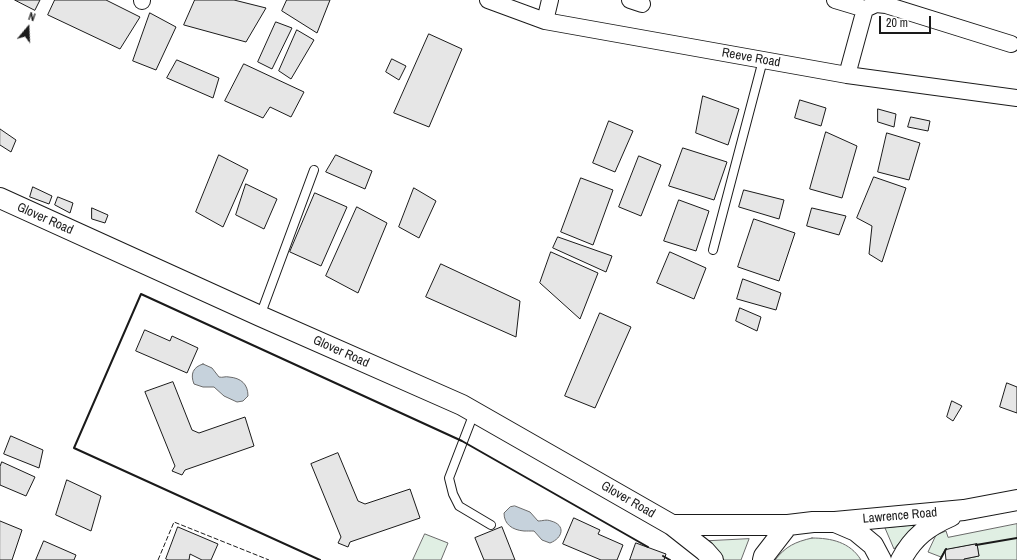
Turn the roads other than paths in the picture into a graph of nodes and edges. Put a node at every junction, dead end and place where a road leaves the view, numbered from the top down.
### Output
1 (488, 0) edge
2 (550, 0) edge
3 (835, 0) edge
4 (865, 9) junction
5 (545, 21) junction
6 (1011, 44) dead end
7 (763, 60) junction
8 (848, 75) junction
9 (1017, 98) edge
10 (314, 170) dead end
11 (0, 198) edge
12 (713, 250) dead end
13 (260, 316) junction
14 (474, 412) junction
15 (1017, 500) edge
16 (964, 510) junction
17 (835, 522) junction
18 (491, 525) dead end
19 (672, 525) junction
20 (788, 525) junction
21 (713, 560) edge
22 (763, 560) edge
23 (881, 560) edge
24 (901, 560) edge

1 - 5 street, Reeve Road
2 - 5 street
3 - 4 street
4 - 6 street
4 - 8 street
5 - 7 street, Reeve Road
7 - 8 street, Reeve Road
7 - 12 lane
8 - 9 street, Reeve Road
10 - 13 lane
11 - 13 street, Glover Road
13 - 14 street, Glover Road
14 - 18 lane
14 - 19 street, Glover Road
15 - 16 street, Lawrence Road
16 - 17 street, Lawrence Road
16 - 24 street, Lawrence Road
17 - 20 street, Lawrence Road
17 - 23 street
19 - 20 street, Glover Road
19 - 21 street, Glover Road
20 - 22 street

